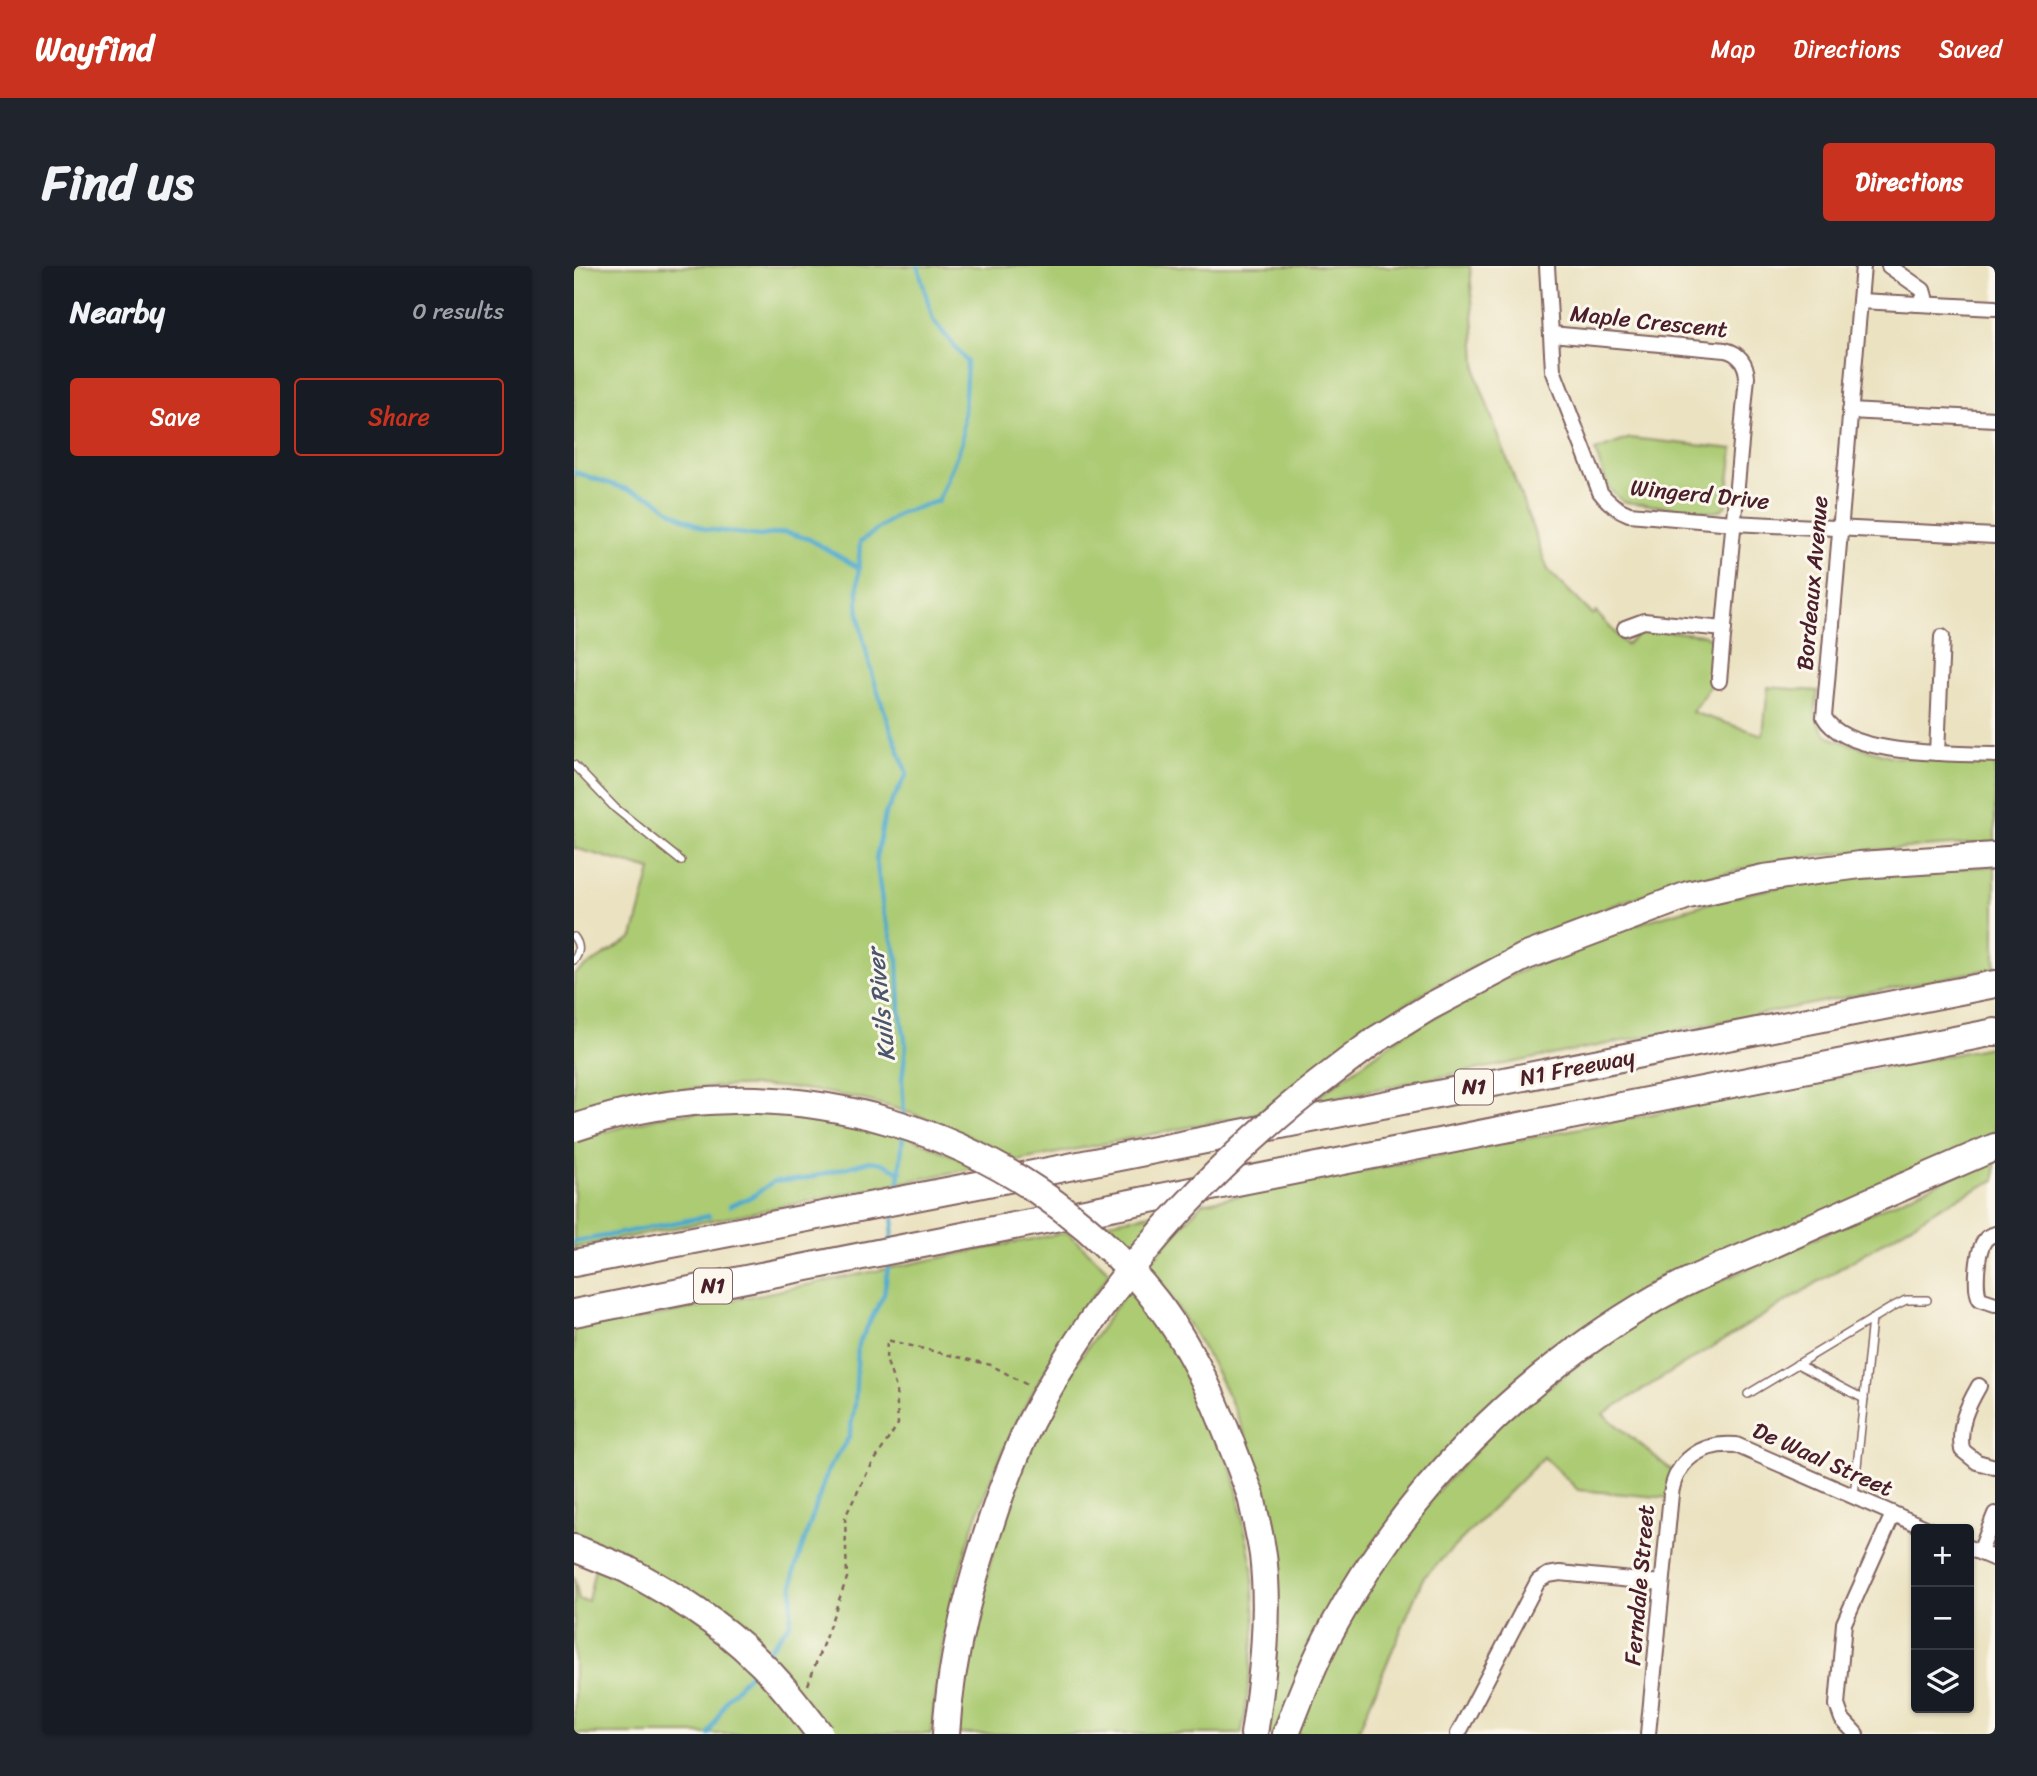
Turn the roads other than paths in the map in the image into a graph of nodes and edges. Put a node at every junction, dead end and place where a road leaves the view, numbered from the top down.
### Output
1 (1547, 266) edge
2 (1889, 266) edge
3 (1864, 268) edge
4 (1860, 301) junction
5 (1917, 304) junction
6 (1995, 308) edge
7 (1552, 334) junction
8 (1850, 411) junction
9 (1995, 419) edge
10 (1733, 523) junction
11 (1840, 528) junction
12 (1995, 536) edge
13 (1625, 628) dead end
14 (1724, 629) junction
15 (1942, 637) dead end
16 (1719, 681) dead end
17 (1937, 752) junction
18 (1995, 755) edge
19 (574, 765) edge
20 (1995, 856) edge
21 (681, 861) dead end
22 (574, 937) edge
23 (574, 960) edge
24 (1995, 984) edge
25 (1995, 1032) edge
26 (574, 1128) edge
27 (1995, 1147) edge
28 (1995, 1234) edge
29 (574, 1263) edge
30 (1927, 1300) dead end
31 (1995, 1304) edge
32 (574, 1313) edge
33 (1872, 1319) junction
34 (1797, 1364) junction
35 (1979, 1386) dead end
36 (1748, 1394) dead end
37 (1864, 1399) junction
38 (1699, 1451) joint
39 (1995, 1467) edge
40 (1854, 1496) junction
41 (1893, 1514) junction
42 (1995, 1514) edge
43 (1916, 1524) edge
44 (574, 1548) edge
45 (1974, 1550) edge
46 (1995, 1559) edge
47 (1662, 1583) junction
48 (820, 1734) edge
49 (946, 1734) edge
50 (1254, 1734) edge
51 (1286, 1734) edge
52 (1458, 1734) edge
53 (1648, 1734) edge
54 (1856, 1734) edge

1 - 7 street, Wingerd Drive
2 - 5 street
3 - 4 street, Bordeaux Avenue
4 - 5 street
4 - 8 street, Bordeaux Avenue
5 - 6 street
7 - 10 street, Wingerd Drive
7 - 10 street, Maple Crescent
8 - 9 street
8 - 11 street, Bordeaux Avenue
10 - 11 street, Wingerd Drive
10 - 14 street, Maple Crescent
11 - 12 street, Wingerd Drive
11 - 17 street, Bordeaux Avenue
13 - 14 street
14 - 16 street, Maple Crescent
15 - 17 street
17 - 18 street, Bordeaux Avenue
19 - 21 lane
20 - 49 highway, bridge
22 - 23 lane
24 - 29 highway, N1 Freeway / N1
25 - 32 highway, N1 Freeway / N1
26 - 50 highway, bridge
27 - 51 highway
28 - 31 street
30 - 33 lane
33 - 34 lane
33 - 37 lane
34 - 36 lane
34 - 37 lane
35 - 39 street
37 - 40 lane
38 - 40 street, De Waal Street
38 - 47 street, Ferndale Street
40 - 41 street, De Waal Street
41 - 43 street, De Waal Street
41 - 54 street
42 - 45 street
44 - 48 highway, bridge
45 - 46 street
47 - 52 street
47 - 53 street, Ferndale Street

